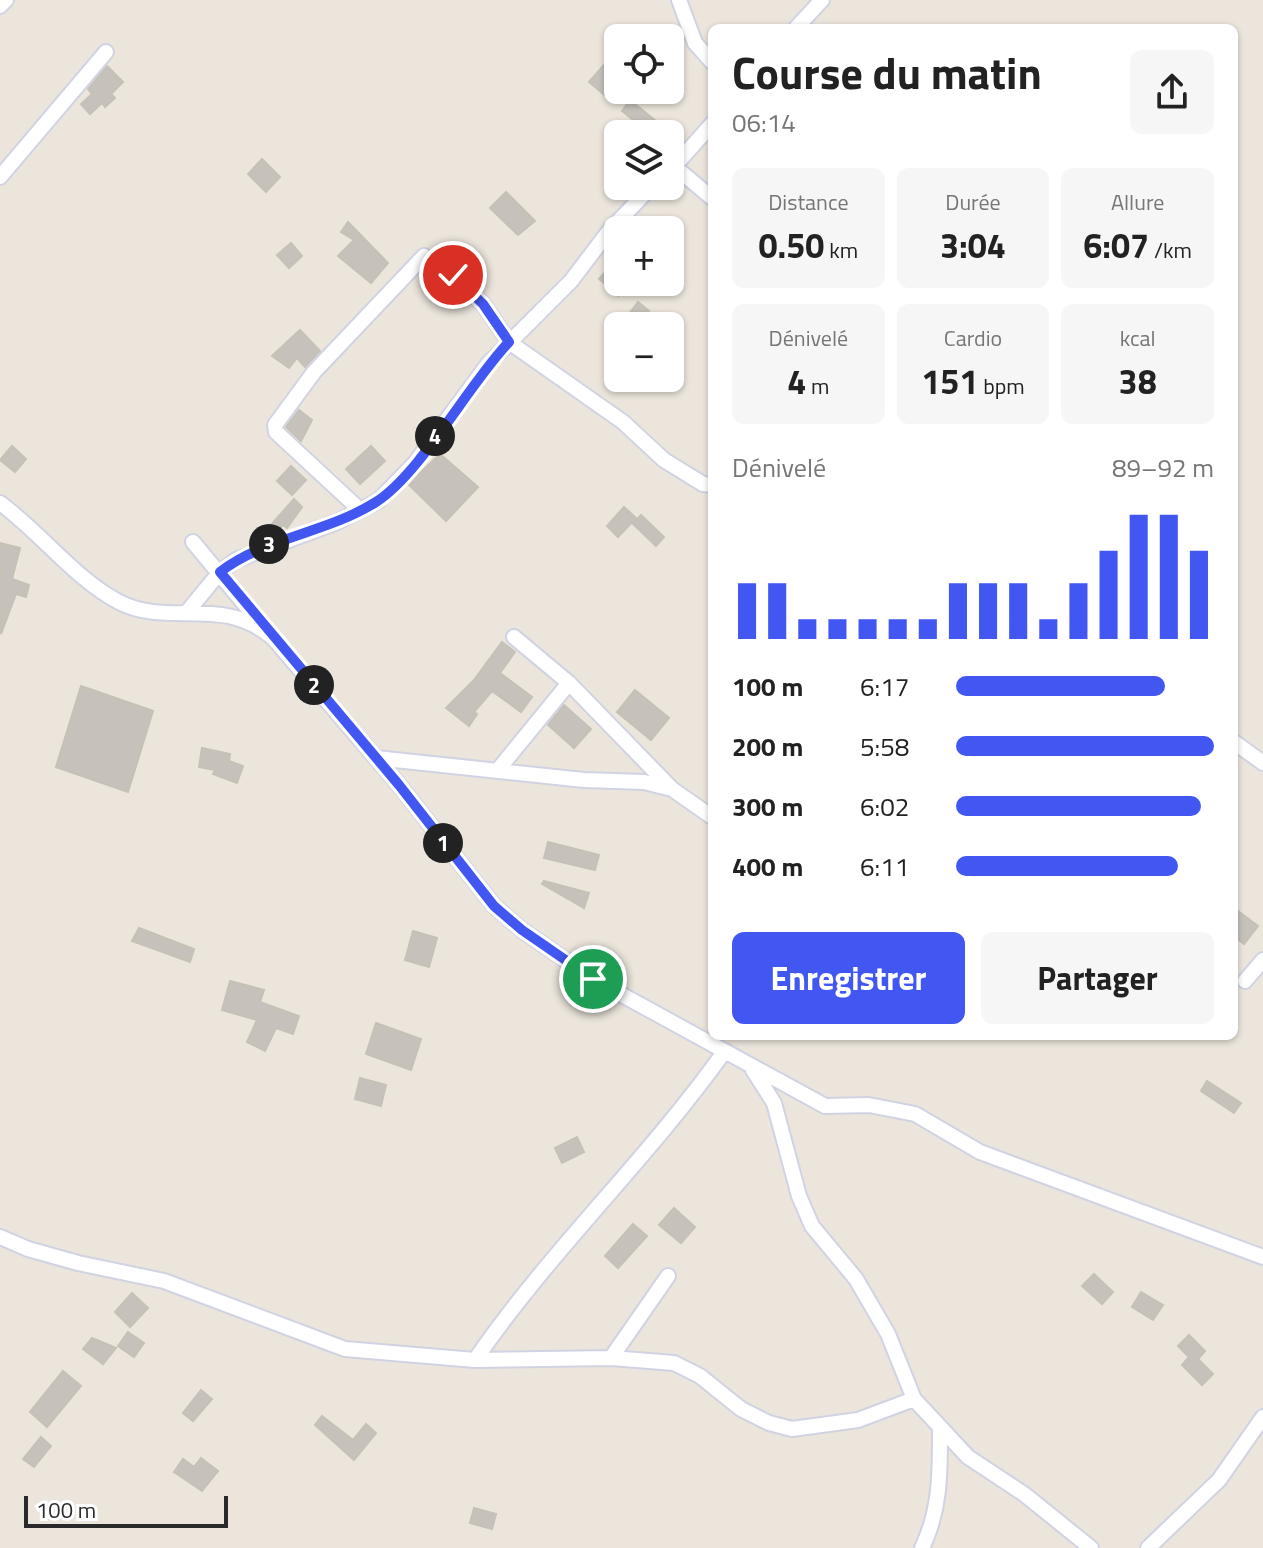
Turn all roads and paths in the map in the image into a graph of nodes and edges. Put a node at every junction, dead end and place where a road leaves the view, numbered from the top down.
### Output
1 (6, 0) edge
2 (679, 0) edge
3 (822, 0) edge
4 (0, 6) edge
5 (800, 24) edge
6 (106, 52) dead end
7 (708, 58) edge
8 (708, 128) edge
9 (684, 156) edge
10 (0, 177) edge
11 (684, 178) edge
12 (708, 195) edge
13 (639, 200) edge
14 (509, 342) junction
15 (708, 485) edge
16 (0, 503) edge
17 (360, 510) junction
18 (193, 542) dead end
19 (220, 572) junction
20 (187, 612) junction
21 (514, 637) dead end
22 (273, 638) junction
23 (569, 683) junction
24 (1238, 745) edge
25 (376, 758) junction
26 (1263, 763) edge
27 (497, 771) junction
28 (672, 789) junction
29 (708, 814) edge
30 (1263, 960) edge
31 (1245, 981) dead end
32 (724, 1052) junction
33 (751, 1067) junction
34 (0, 1237) edge
35 (1263, 1257) edge
36 (668, 1276) dead end
37 (611, 1358) junction
38 (475, 1360) junction
39 (914, 1399) junction
40 (1263, 1417) edge
41 (940, 1427) junction
42 (922, 1548) edge
43 (1091, 1548) edge
44 (1148, 1548) edge

1 - 4 street
2 - 7 street
3 - 5 street
6 - 10 street
8 - 9 street
11 - 12 street
13 - 14 street
14 - 15 street
14 - 17 street
14 - 17 street
16 - 20 street
17 - 19 street
18 - 19 street
19 - 20 street
19 - 22 street
20 - 22 street
21 - 23 street
22 - 25 street
23 - 27 street
23 - 28 street
24 - 26 street
25 - 27 street
25 - 32 street
27 - 28 street
28 - 29 street
30 - 31 street
32 - 33 street
32 - 38 street
33 - 35 street
33 - 39 street
34 - 38 street
36 - 37 street
37 - 38 street
37 - 39 street
39 - 41 street
40 - 44 street
41 - 42 street
41 - 43 street

